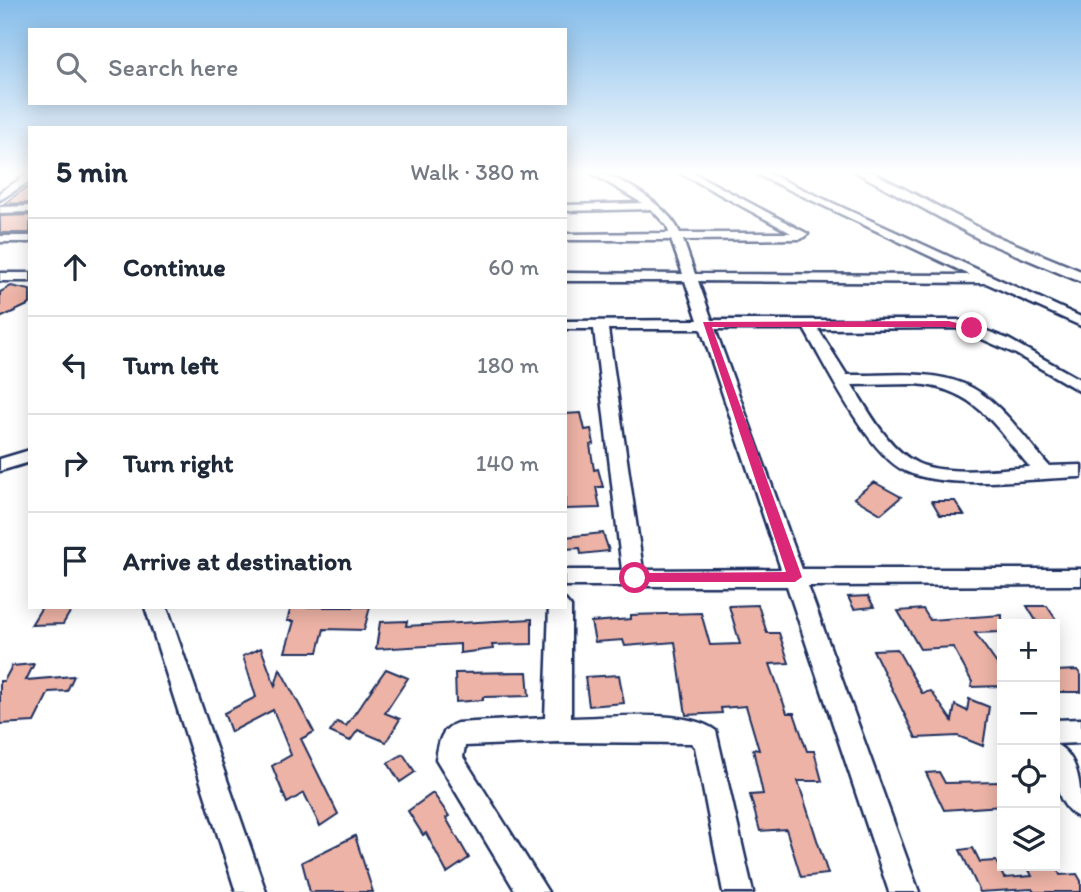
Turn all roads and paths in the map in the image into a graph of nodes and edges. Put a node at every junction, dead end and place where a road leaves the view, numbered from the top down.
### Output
1 (661, 214) edge
2 (763, 214) edge
3 (847, 214) edge
4 (941, 214) edge
5 (567, 237) edge
6 (677, 238) junction
7 (0, 239) edge
8 (28, 239) edge
9 (691, 276) junction
10 (0, 277) edge
11 (28, 277) edge
12 (567, 277) edge
13 (1081, 277) edge
14 (988, 279) junction
15 (1081, 322) edge
16 (600, 324) junction
17 (706, 324) junction
18 (567, 325) edge
19 (809, 325) junction
20 (844, 380) junction
21 (1081, 387) edge
22 (28, 457) edge
23 (0, 465) edge
24 (1043, 471) junction
25 (1081, 471) edge
26 (795, 577) junction
27 (1081, 577) edge
28 (567, 578) edge
29 (635, 578) junction
30 (157, 609) edge
31 (559, 609) edge
32 (558, 730) junction
33 (1081, 731) edge
34 (1060, 732) edge
35 (1060, 766) edge
36 (1081, 804) edge
37 (251, 892) edge
38 (533, 892) edge
39 (738, 892) edge
40 (904, 892) edge

1 - 6 street
2 - 6 street
3 - 14 street
4 - 13 street
5 - 6 street
6 - 9 street
7 - 8 street
9 - 12 street
9 - 14 street
9 - 17 street
10 - 11 street
14 - 15 street
16 - 17 street
16 - 18 street
16 - 29 street
17 - 19 street
17 - 26 street
19 - 20 street
19 - 21 street
20 - 24 street
20 - 24 street
22 - 23 street
24 - 25 street
26 - 27 street
26 - 29 street
26 - 40 street
28 - 29 street
30 - 37 street
31 - 32 street
32 - 38 street
32 - 39 street
33 - 34 street
35 - 36 street

